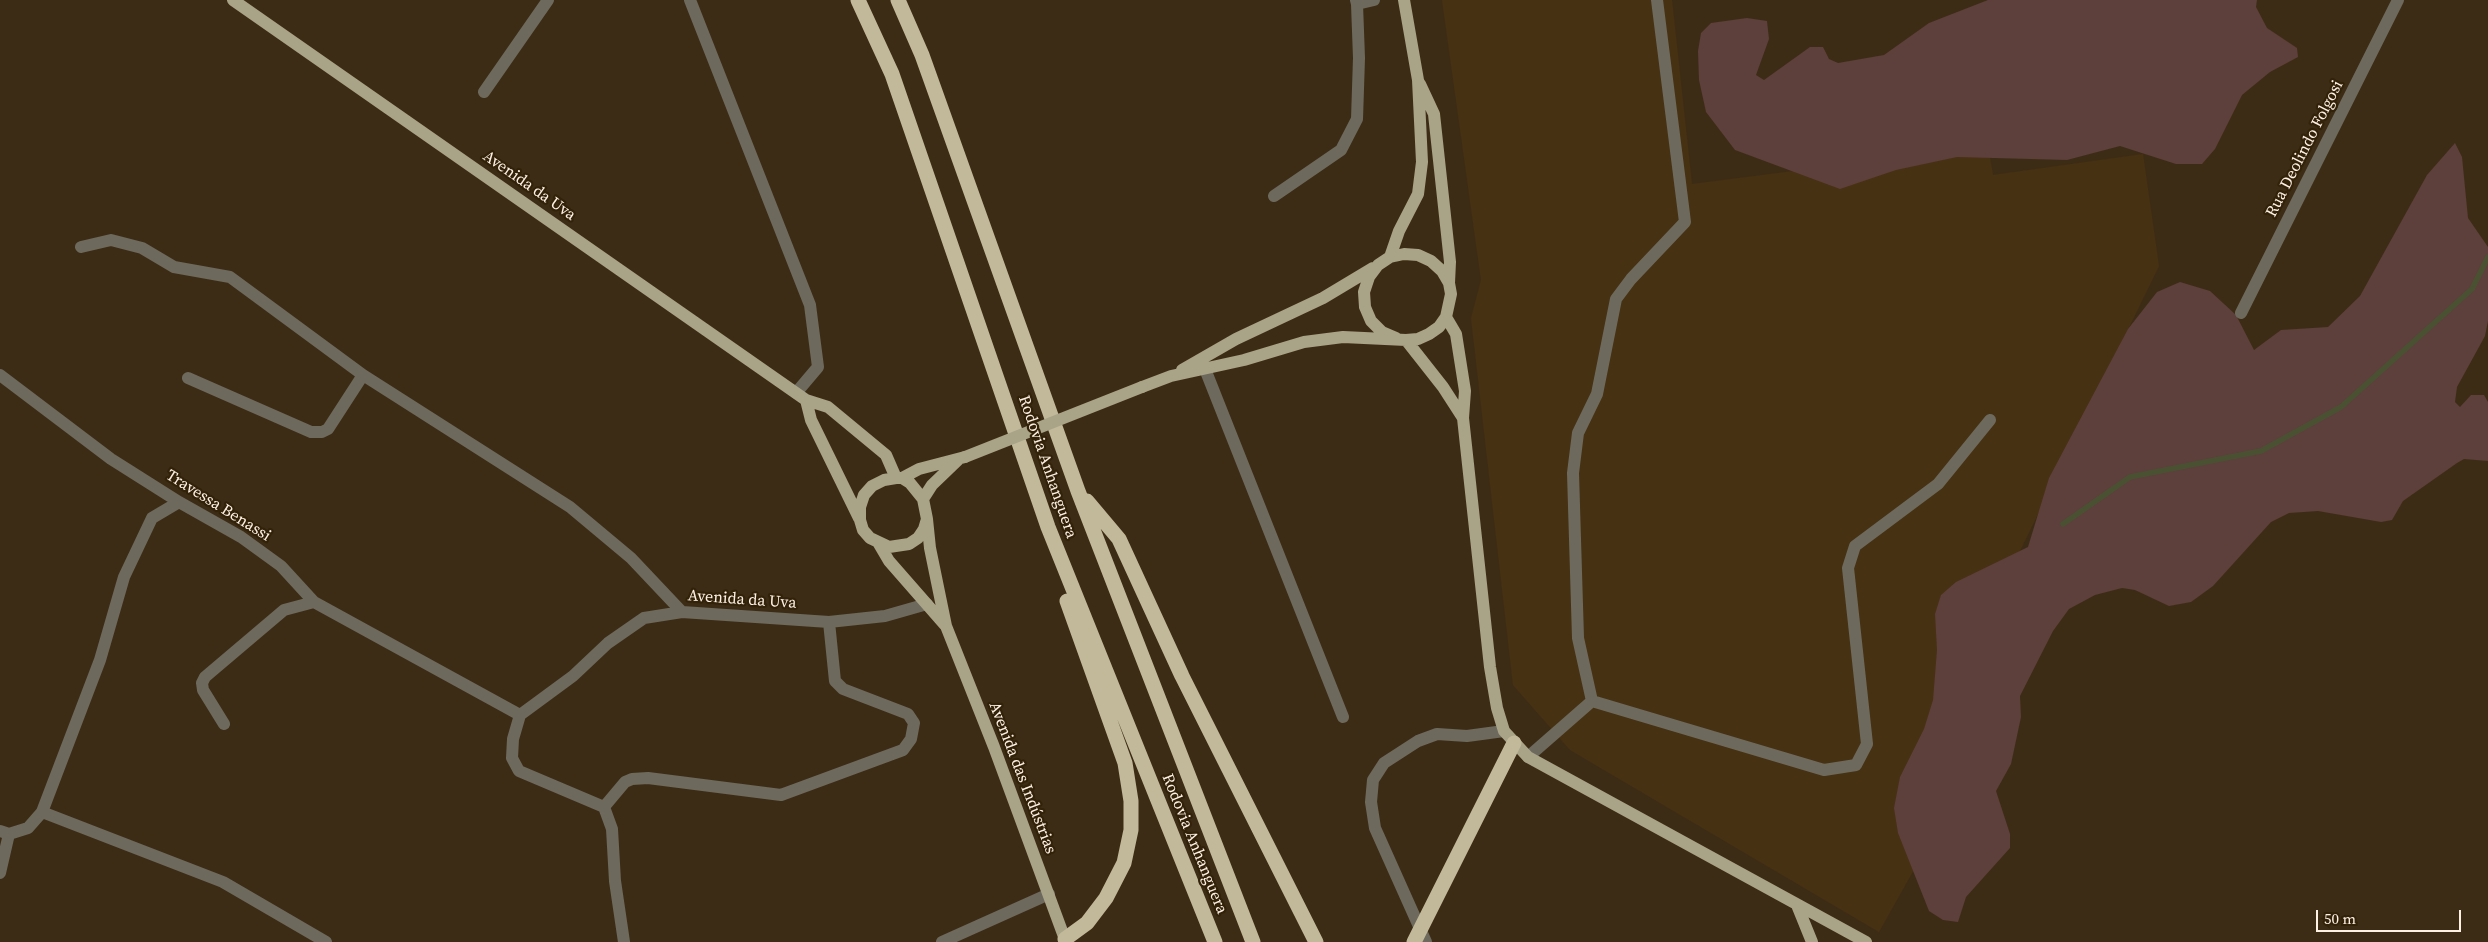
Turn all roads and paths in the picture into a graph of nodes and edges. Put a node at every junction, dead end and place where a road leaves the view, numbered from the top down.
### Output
1 (233, 0) edge
2 (548, 0) edge
3 (690, 0) edge
4 (858, 0) edge
5 (898, 0) edge
6 (1374, 0) edge
7 (1404, 0) edge
8 (1657, 0) edge
9 (2398, 0) edge
10 (1356, 2) edge
11 (1418, 80) junction
12 (484, 92) dead end
13 (1274, 196) dead end
14 (81, 247) dead end
15 (1390, 257) junction
16 (1378, 266) junction
17 (1449, 283) junction
18 (2241, 313) dead end
19 (1446, 317) junction
20 (1401, 339) junction
21 (1205, 368) junction
22 (0, 375) edge
23 (363, 375) junction
24 (1171, 376) junction
25 (188, 378) dead end
26 (801, 397) junction
27 (1464, 418) junction
28 (1990, 420) dead end
29 (962, 458) junction
30 (899, 478) junction
31 (1078, 491) junction
32 (923, 499) junction
33 (179, 502) junction
34 (927, 519) junction
35 (860, 520) junction
36 (1048, 527) junction
37 (879, 544) junction
38 (314, 602) junction
39 (927, 604) junction
40 (682, 612) junction
41 (829, 622) junction
42 (946, 626) junction
43 (1592, 702) junction
44 (520, 715) junction
45 (1344, 717) dead end
46 (224, 724) dead end
47 (1504, 731) junction
48 (1514, 743) junction
49 (1528, 757) junction
50 (604, 807) junction
51 (42, 812) junction
52 (4, 833) edge
53 (0, 873) edge
54 (1049, 894) junction
55 (1797, 905) junction
56 (1420, 928) junction
57 (312, 938) edge
58 (1066, 941) edge
59 (326, 942) edge
60 (624, 942) edge
61 (942, 942) edge
62 (1215, 942) edge
63 (1253, 942) edge
64 (1316, 942) edge
65 (1414, 942) edge
66 (1426, 942) edge
67 (1812, 942) edge
68 (1866, 942) edge

1 - 26 main road, Avenida da Uva
2 - 12 street
3 - 26 street
4 - 36 highway, Rodovia Anhanguera
5 - 31 highway, Rodovia Anhanguera
6 - 10 street
7 - 11 main road
8 - 43 street
9 - 18 street, Rua Deolindo Folgosi
10 - 13 street
11 - 15 main road
11 - 17 main road
14 - 23 street
15 - 16 main road
15 - 17 main road
16 - 20 main road
16 - 24 main road
17 - 19 main road
19 - 20 main road
19 - 27 main road
20 - 21 main road
20 - 27 main road
21 - 24 main road
21 - 45 street
22 - 33 street, Travessa Benassi
23 - 25 street
23 - 40 street
24 - 29 main road, bridge
26 - 30 main road, Avenida da Uva
26 - 35 main road
27 - 47 main road
28 - 43 street
29 - 30 main road
29 - 32 main road
30 - 32 main road
30 - 35 main road
31 - 63 highway, Rodovia Anhanguera
31 - 64 highway
32 - 34 main road
33 - 38 street, Travessa Benassi
33 - 51 street
34 - 37 main road
34 - 42 main road, Avenida das Indústrias
35 - 37 main road
36 - 58 highway
36 - 62 highway, Rodovia Anhanguera
37 - 39 main road, Avenida das Indústrias
38 - 44 street, Travessa Benassi
38 - 46 street
39 - 41 street, Avenida da Uva
39 - 42 main road, Avenida das Indústrias
40 - 41 street, Avenida da Uva
40 - 44 street, Avenida da Uva
41 - 50 street
42 - 54 main road, Avenida das Indústrias
43 - 49 street
44 - 50 street
47 - 48 main road
47 - 56 street
48 - 49 main road
48 - 56 highway
49 - 55 main road
50 - 60 street
51 - 52 street
51 - 57 street
52 - 53 street
54 - 58 main road, Avenida das Indústrias
54 - 61 street
55 - 67 main road
55 - 68 main road
56 - 65 highway
56 - 66 street
57 - 59 street

